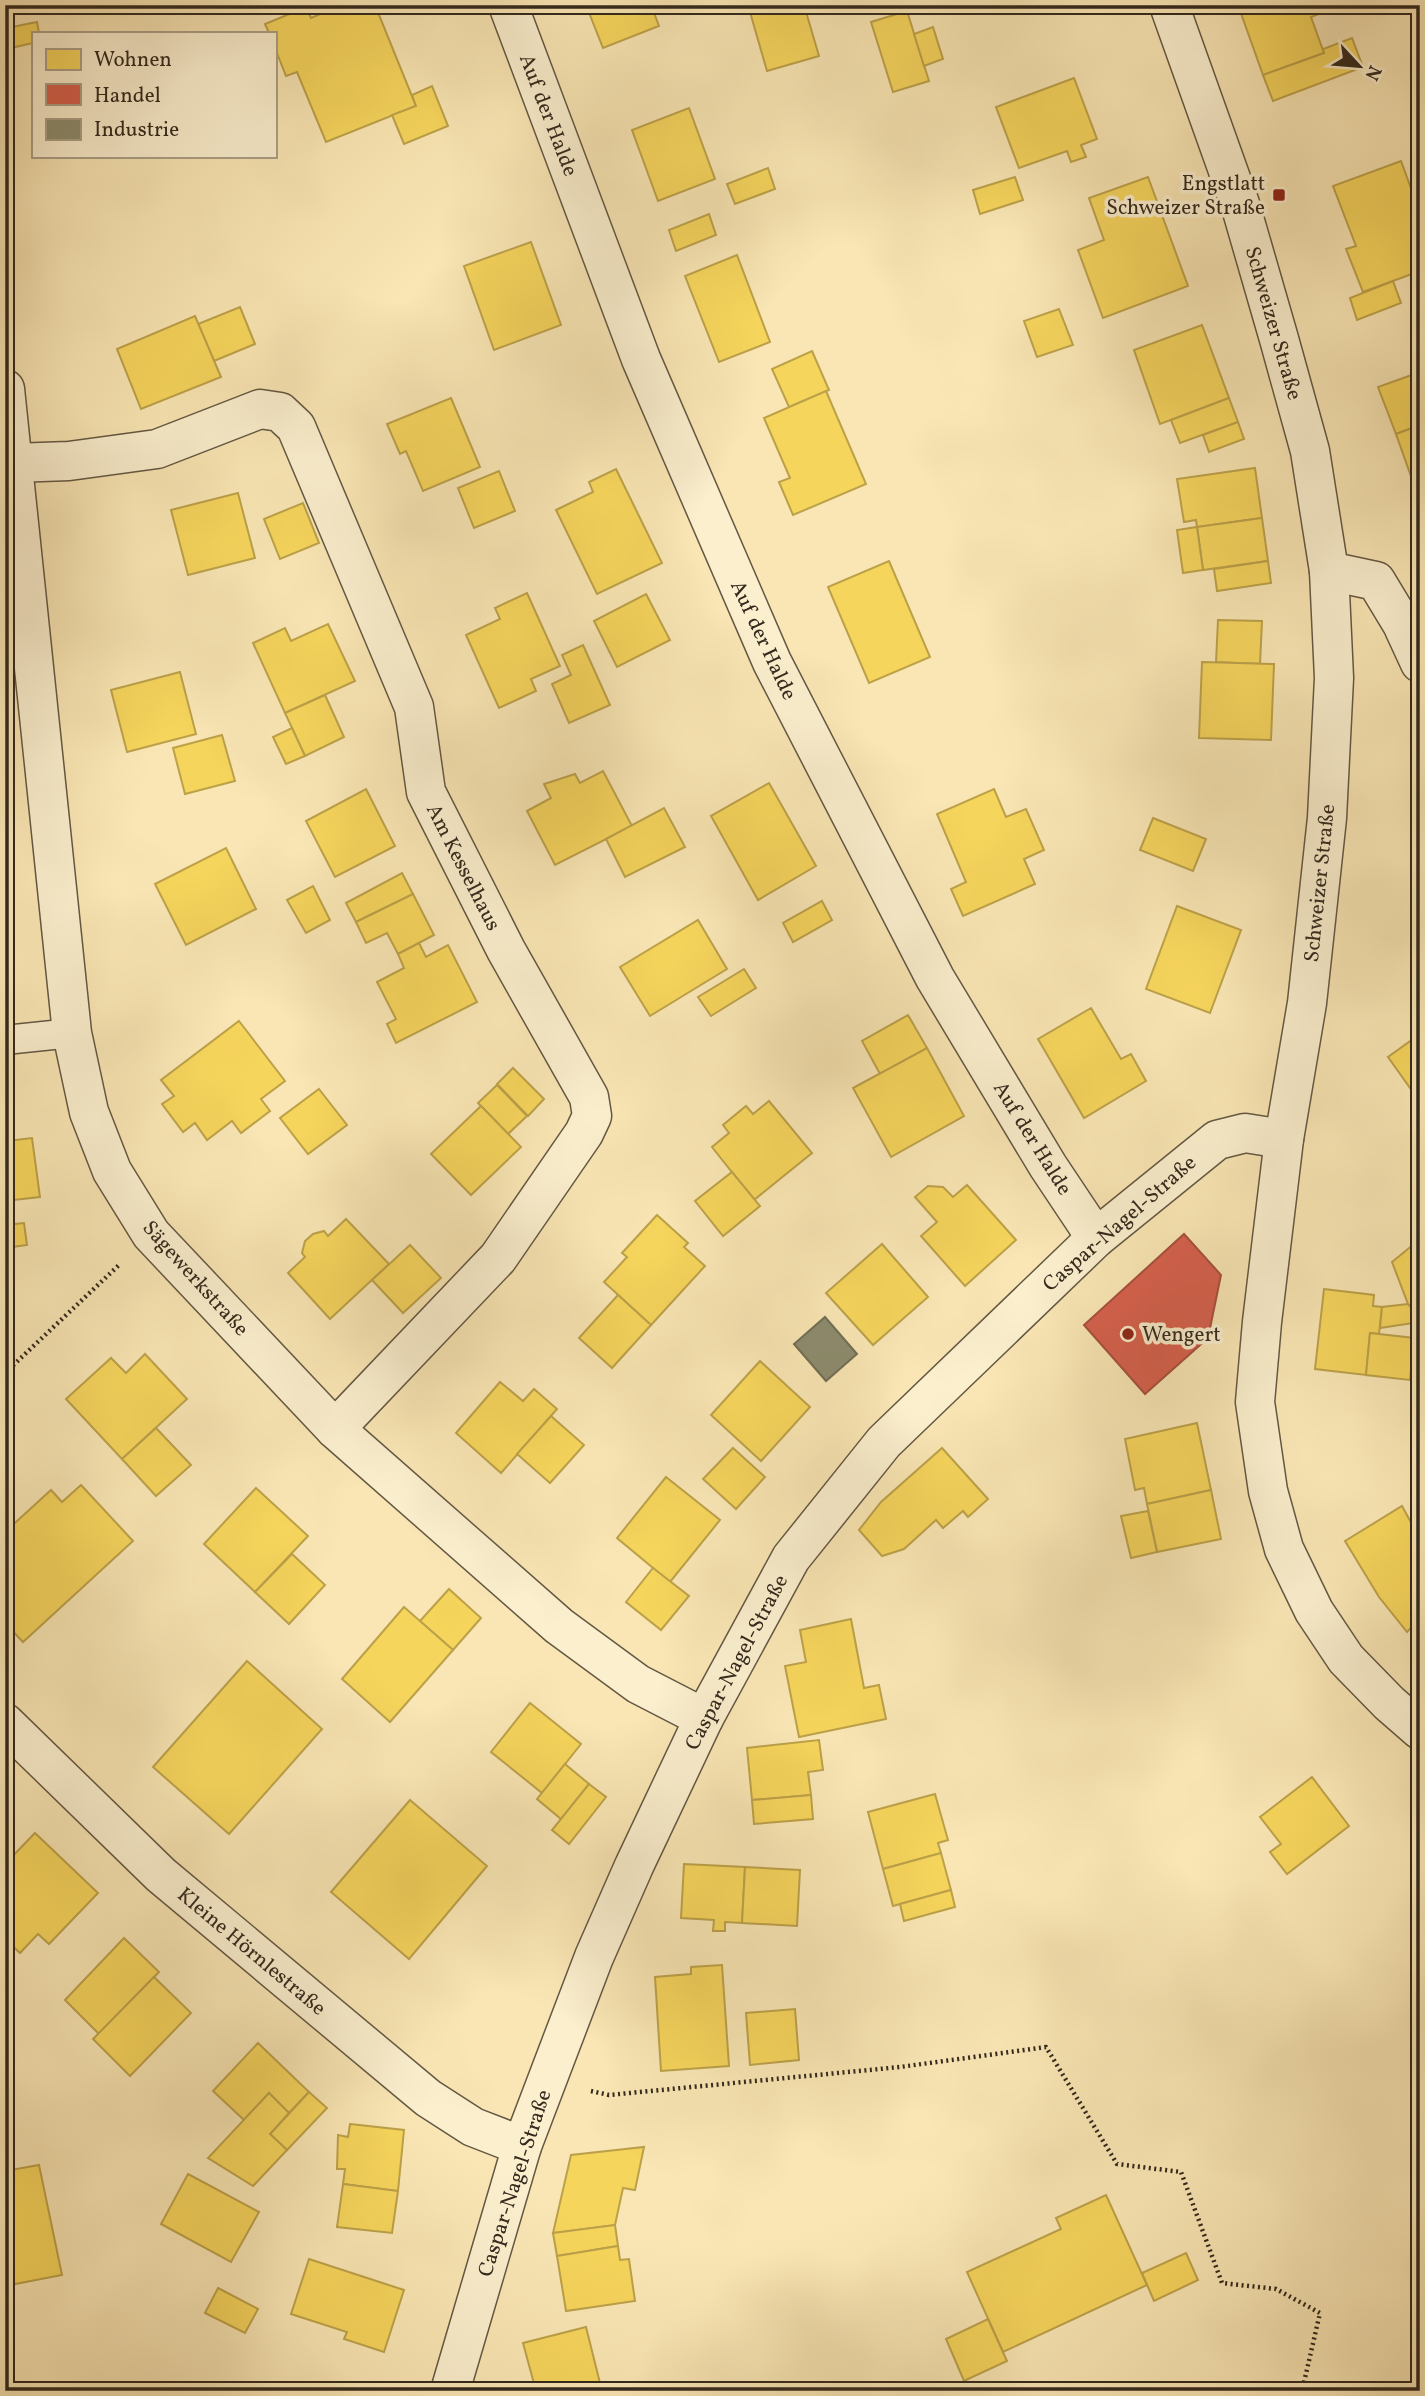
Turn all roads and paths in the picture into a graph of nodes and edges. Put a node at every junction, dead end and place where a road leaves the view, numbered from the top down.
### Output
1 (508, 5) edge
2 (1169, 5) edge
3 (5, 389) edge
4 (13, 463) junction
5 (1329, 571) junction
6 (18, 625) edge
7 (1420, 663) edge
8 (72, 1033) junction
9 (5, 1040) edge
10 (1284, 1139) junction
11 (151, 1234) junction
12 (1096, 1238) junction
13 (5, 1373) edge
14 (335, 1429) junction
15 (704, 1718) junction
16 (5, 1723) edge
17 (1420, 1730) edge
18 (546, 2081) junction
19 (522, 2146) junction
20 (450, 2391) edge
21 (1302, 2391) edge

1 - 12 street, Auf der Halde
2 - 5 street, Schweizer Straße
3 - 4 street, Sägewerkstraße
4 - 6 street, Sägewerkstraße
4 - 14 street, Am Kesselhaus
5 - 7 street
5 - 10 street, Schweizer Straße
6 - 8 street, Sägewerkstraße
8 - 9 lane
8 - 11 street, Sägewerkstraße
10 - 12 street, Caspar-Nagel-Straße
10 - 17 street, Schweizer Straße
11 - 13 path
11 - 14 street, Sägewerkstraße
12 - 15 street, Caspar-Nagel-Straße
14 - 15 street, Sägewerkstraße
15 - 18 street, Caspar-Nagel-Straße
16 - 19 street, Kleine Hörnlestraße
18 - 19 street, Caspar-Nagel-Straße
18 - 21 path
19 - 20 street, Caspar-Nagel-Straße

